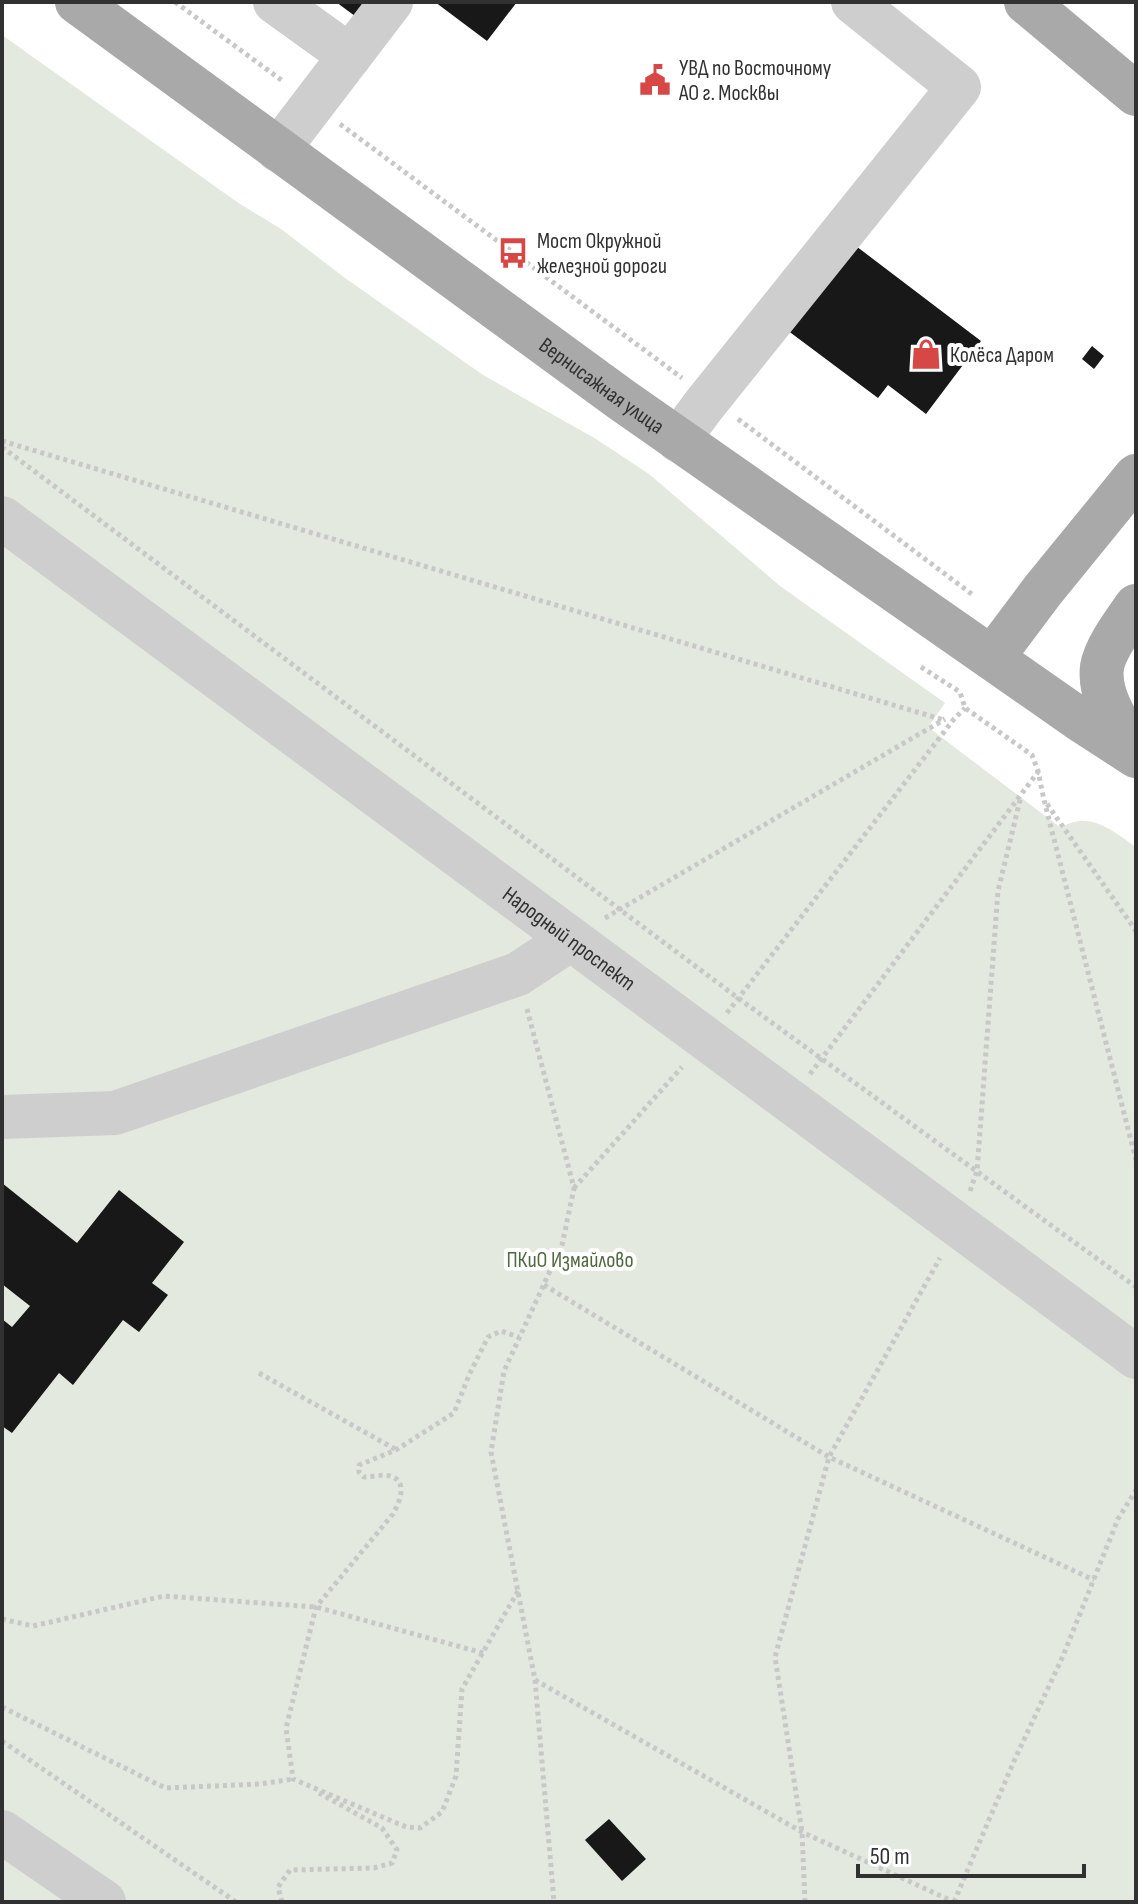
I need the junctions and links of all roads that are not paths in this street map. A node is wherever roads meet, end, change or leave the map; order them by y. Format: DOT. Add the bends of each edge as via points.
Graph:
graph roads {
  1 [pos="77,2"];
  2 [pos="275,2"];
  3 [pos="391,2"];
  4 [pos="853,2"];
  5 [pos="1026,2"];
  6 [pos="350,56"];
  7 [pos="1136,94"];
  8 [pos="278,150"];
  9 [pos="678,440"];
  10 [pos="1136,476"];
  11 [pos="2,518"];
  12 [pos="1136,606"];
  13 [pos="992,658"];
  14 [pos="1136,755"];
  15 [pos="571,939"];
  16 [pos="2,1117"];
  17 [pos="1136,1357"];
  18 [pos="2,1832"];
  19 [pos="104,1902"];
  1 -- 8 [label="main road, Вернисажная улица"];
  2 -- 6 [label="street"];
  3 -- 6 [label="street"];
  4 -- 9 [label="street" via="959,87"];
  5 -- 7 [label="main road"];
  6 -- 8 [label="street"];
  8 -- 9 [label="main road, Вернисажная улица"];
  9 -- 13 [label="main road, Вернисажная улица"];
  10 -- 13 [label="main road"];
  11 -- 15 [label="street, Народный проспект"];
  12 -- 14 [label="main road" via="1102,665 1103,687"];
  13 -- 14 [label="main road, Вернисажная улица"];
  15 -- 16 [label="street" via="518,974 115,1113"];
  15 -- 17 [label="street, Народный проспект"];
  18 -- 19 [label="street"];
}
